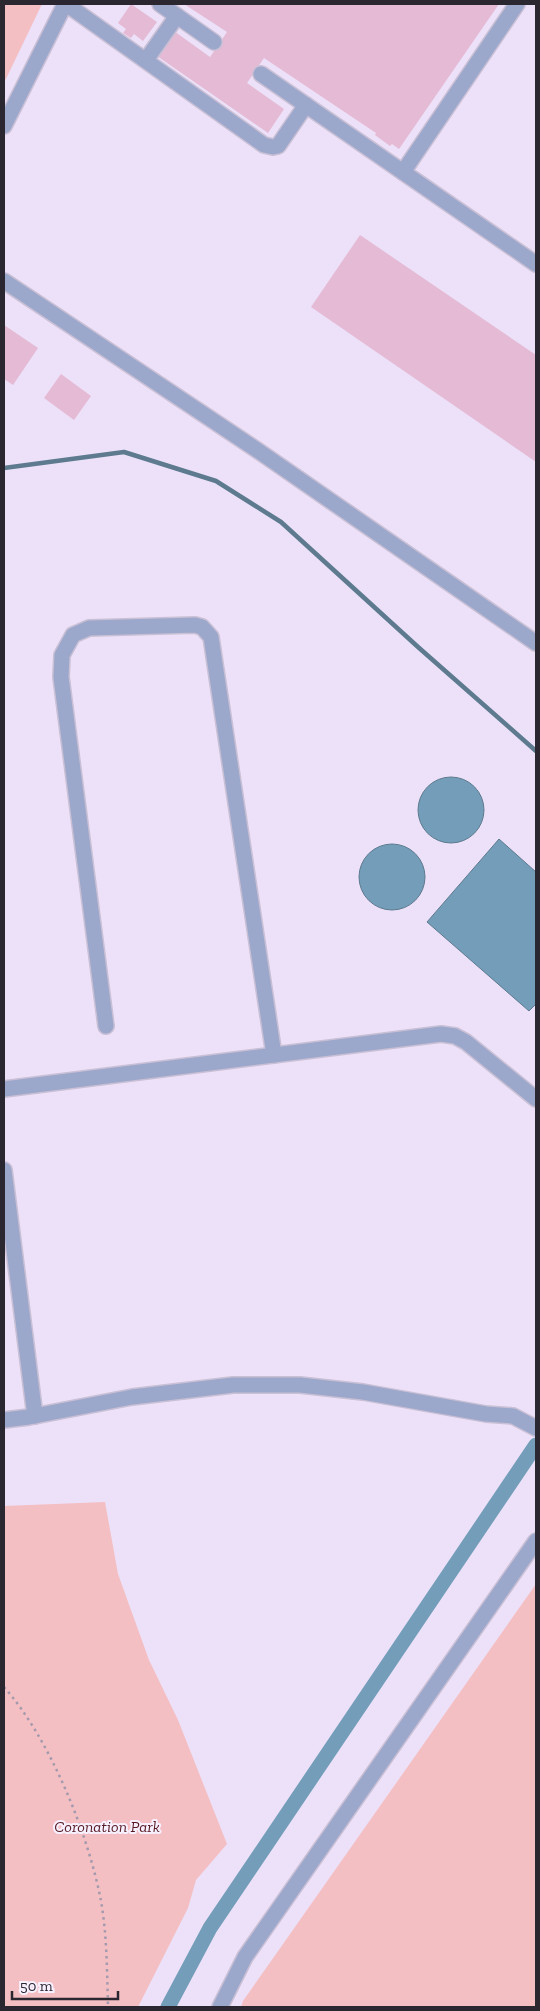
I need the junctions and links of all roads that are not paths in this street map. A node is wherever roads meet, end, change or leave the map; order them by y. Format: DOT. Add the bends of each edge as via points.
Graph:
graph roads {
  1 [pos="66,4"];
  2 [pos="160,4"];
  3 [pos="517,4"];
  4 [pos="177,16"];
  5 [pos="214,42"];
  6 [pos="146,60"];
  7 [pos="261,74"];
  8 [pos="306,105"];
  9 [pos="4,126"];
  10 [pos="403,172"];
  11 [pos="536,264"];
  12 [pos="4,281"];
  13 [pos="536,642"];
  14 [pos="106,1026"];
  15 [pos="274,1055"];
  16 [pos="4,1089"];
  17 [pos="536,1099"];
  18 [pos="4,1170"];
  19 [pos="35,1416"];
  20 [pos="4,1420"];
  21 [pos="532,1425"];
  22 [pos="536,1541"];
  23 [pos="220,2007"];
  1 -- 6 [label="street"];
  1 -- 9 [label="street"];
  2 -- 4 [label="street"];
  3 -- 10 [label="street"];
  4 -- 5 [label="street"];
  4 -- 6 [label="street"];
  6 -- 8 [label="street" via="270,147 278,146"];
  7 -- 8 [label="street"];
  8 -- 10 [label="street"];
  10 -- 11 [label="street"];
  12 -- 13 [label="street"];
  14 -- 15 [label="street" via="61,676 62,655 73,634 89,628 183,624 202,627 211,637"];
  15 -- 16 [label="street"];
  15 -- 17 [label="street" via="440,1034 455,1036"];
  18 -- 19 [label="street"];
  19 -- 20 [label="street"];
  19 -- 21 [label="street" via="233,1384 300,1385 513,1416"];
  22 -- 23 [label="street" via="245,1957"];
}
